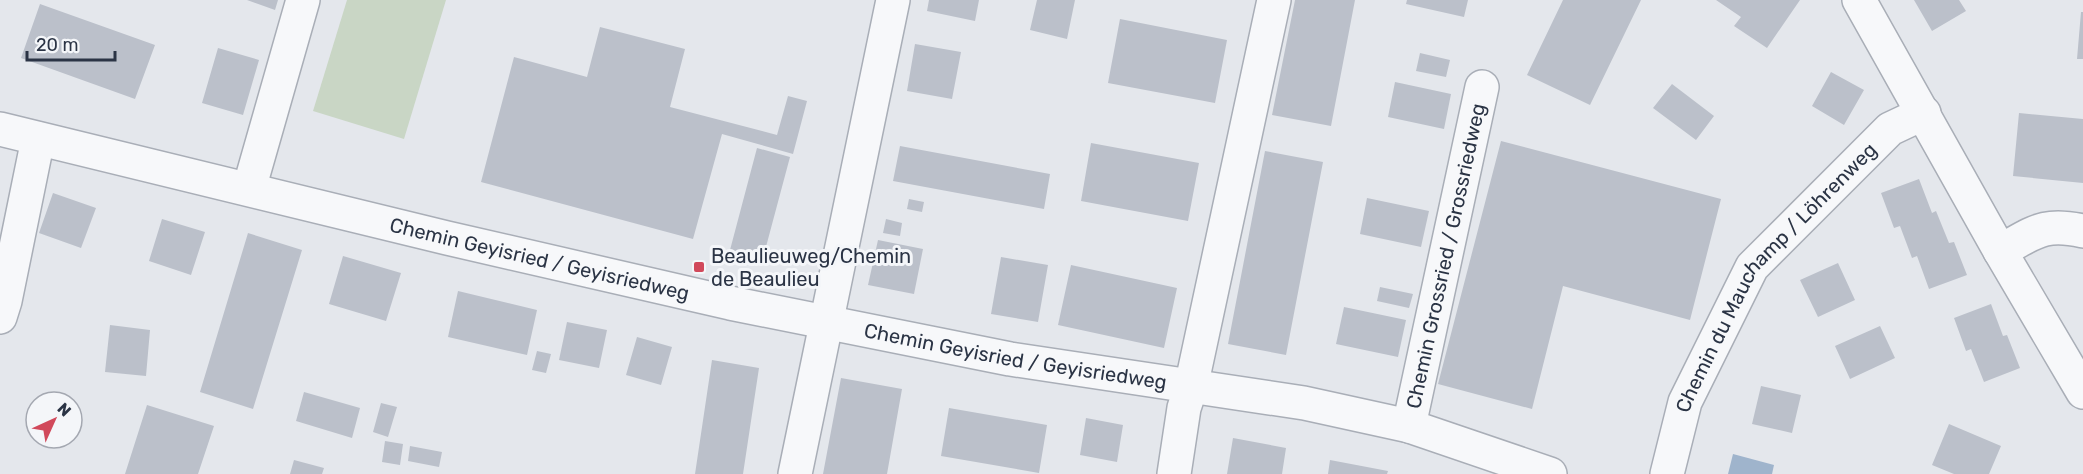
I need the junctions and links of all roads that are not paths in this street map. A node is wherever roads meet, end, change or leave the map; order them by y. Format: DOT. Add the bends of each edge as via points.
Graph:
graph roads {
  1 [pos="303,0"];
  2 [pos="893,0"];
  3 [pos="1274,0"];
  4 [pos="1859,0"];
  5 [pos="1482,87"];
  6 [pos="1924,113"];
  7 [pos="0,129"];
  8 [pos="38,139"];
  9 [pos="252,178"];
  10 [pos="2083,231"];
  11 [pos="2000,251"];
  12 [pos="0,317"];
  13 [pos="825,323"];
  14 [pos="1191,387"];
  15 [pos="2083,393"];
  16 [pos="1409,426"];
  17 [pos="795,474"];
  18 [pos="1174,474"];
  19 [pos="1550,474"];
  20 [pos="1667,474"];
  1 -- 9 [label="street"];
  2 -- 13 [label="street"];
  3 -- 14 [label="street, Chemin Geyisried / Geyisriedweg"];
  4 -- 6 [label="street"];
  5 -- 16 [label="street, Chemin Grossried / Grossriedweg"];
  6 -- 11 [label="street"];
  6 -- 20 [label="street, Chemin du Mauchamp / Löhrenweg" via="1890,129 1752,267 1685,402"];
  7 -- 8 [label="street, Chemin Geyisried / Geyisriedweg"];
  8 -- 9 [label="street, Chemin Geyisried / Geyisriedweg"];
  8 -- 12 [label="street"];
  9 -- 13 [label="street, Chemin Geyisried / Geyisriedweg" via="458,241"];
  10 -- 11 [label="street" via="2060,226 2039,230"];
  11 -- 15 [label="street"];
  13 -- 14 [label="street, Chemin Geyisried / Geyisriedweg" via="1010,359"];
  13 -- 17 [label="street"];
  14 -- 16 [label="street, Chemin Geyisried / Geyisriedweg" via="1304,403"];
  14 -- 18 [label="street"];
  16 -- 19 [label="street, Chemin Geyisried / Geyisriedweg"];
}
